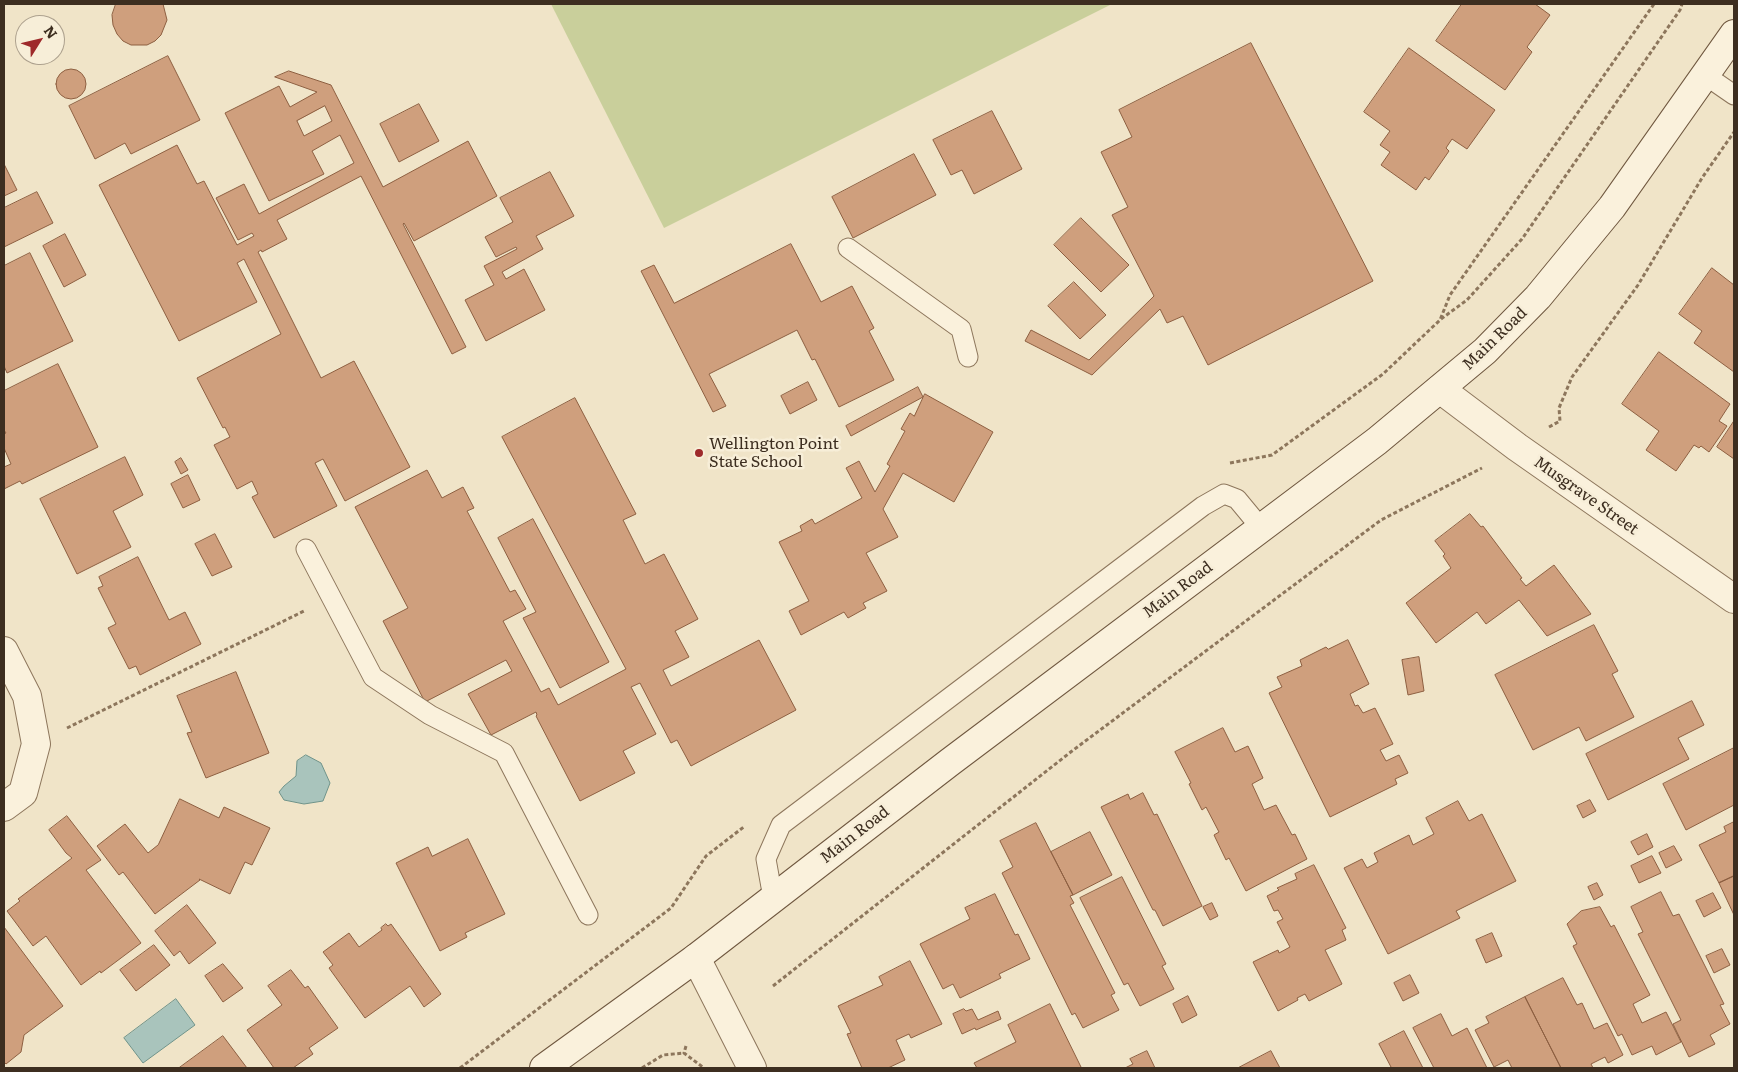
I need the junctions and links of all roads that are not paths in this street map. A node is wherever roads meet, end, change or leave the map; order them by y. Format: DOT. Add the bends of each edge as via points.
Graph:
graph roads {
  1 [pos="1734,34"];
  2 [pos="1705,75"];
  3 [pos="1734,95"];
  4 [pos="848,248"];
  5 [pos="968,357"];
  6 [pos="1440,389"];
  7 [pos="1261,528"];
  8 [pos="306,548"];
  9 [pos="1734,599"];
  10 [pos="4,651"];
  11 [pos="4,807"];
  12 [pos="773,898"];
  13 [pos="588,915"];
  14 [pos="696,958"];
  15 [pos="544,1068"];
  16 [pos="752,1068"];
  1 -- 2 [label="main road, Main Road"];
  2 -- 3 [label="lane"];
  2 -- 6 [label="main road, Main Road" via="1612,207 1538,297 1486,351"];
  4 -- 5 [label="lane" via="961,328"];
  6 -- 7 [label="main road, Main Road"];
  6 -- 9 [label="main road, Musgrave Street"];
  7 -- 12 [label="main road, Main Road"];
  7 -- 12 [label="lane" via="1237,499 1224,494 1203,506 788,819 781,825 766,859"];
  8 -- 13 [label="lane" via="373,677 430,715 504,753"];
  10 -- 11 [label="main road" via="27,696 36,744 22,793"];
  12 -- 14 [label="main road, Main Road"];
  14 -- 15 [label="main road, Main Road"];
  14 -- 16 [label="main road"];
}
